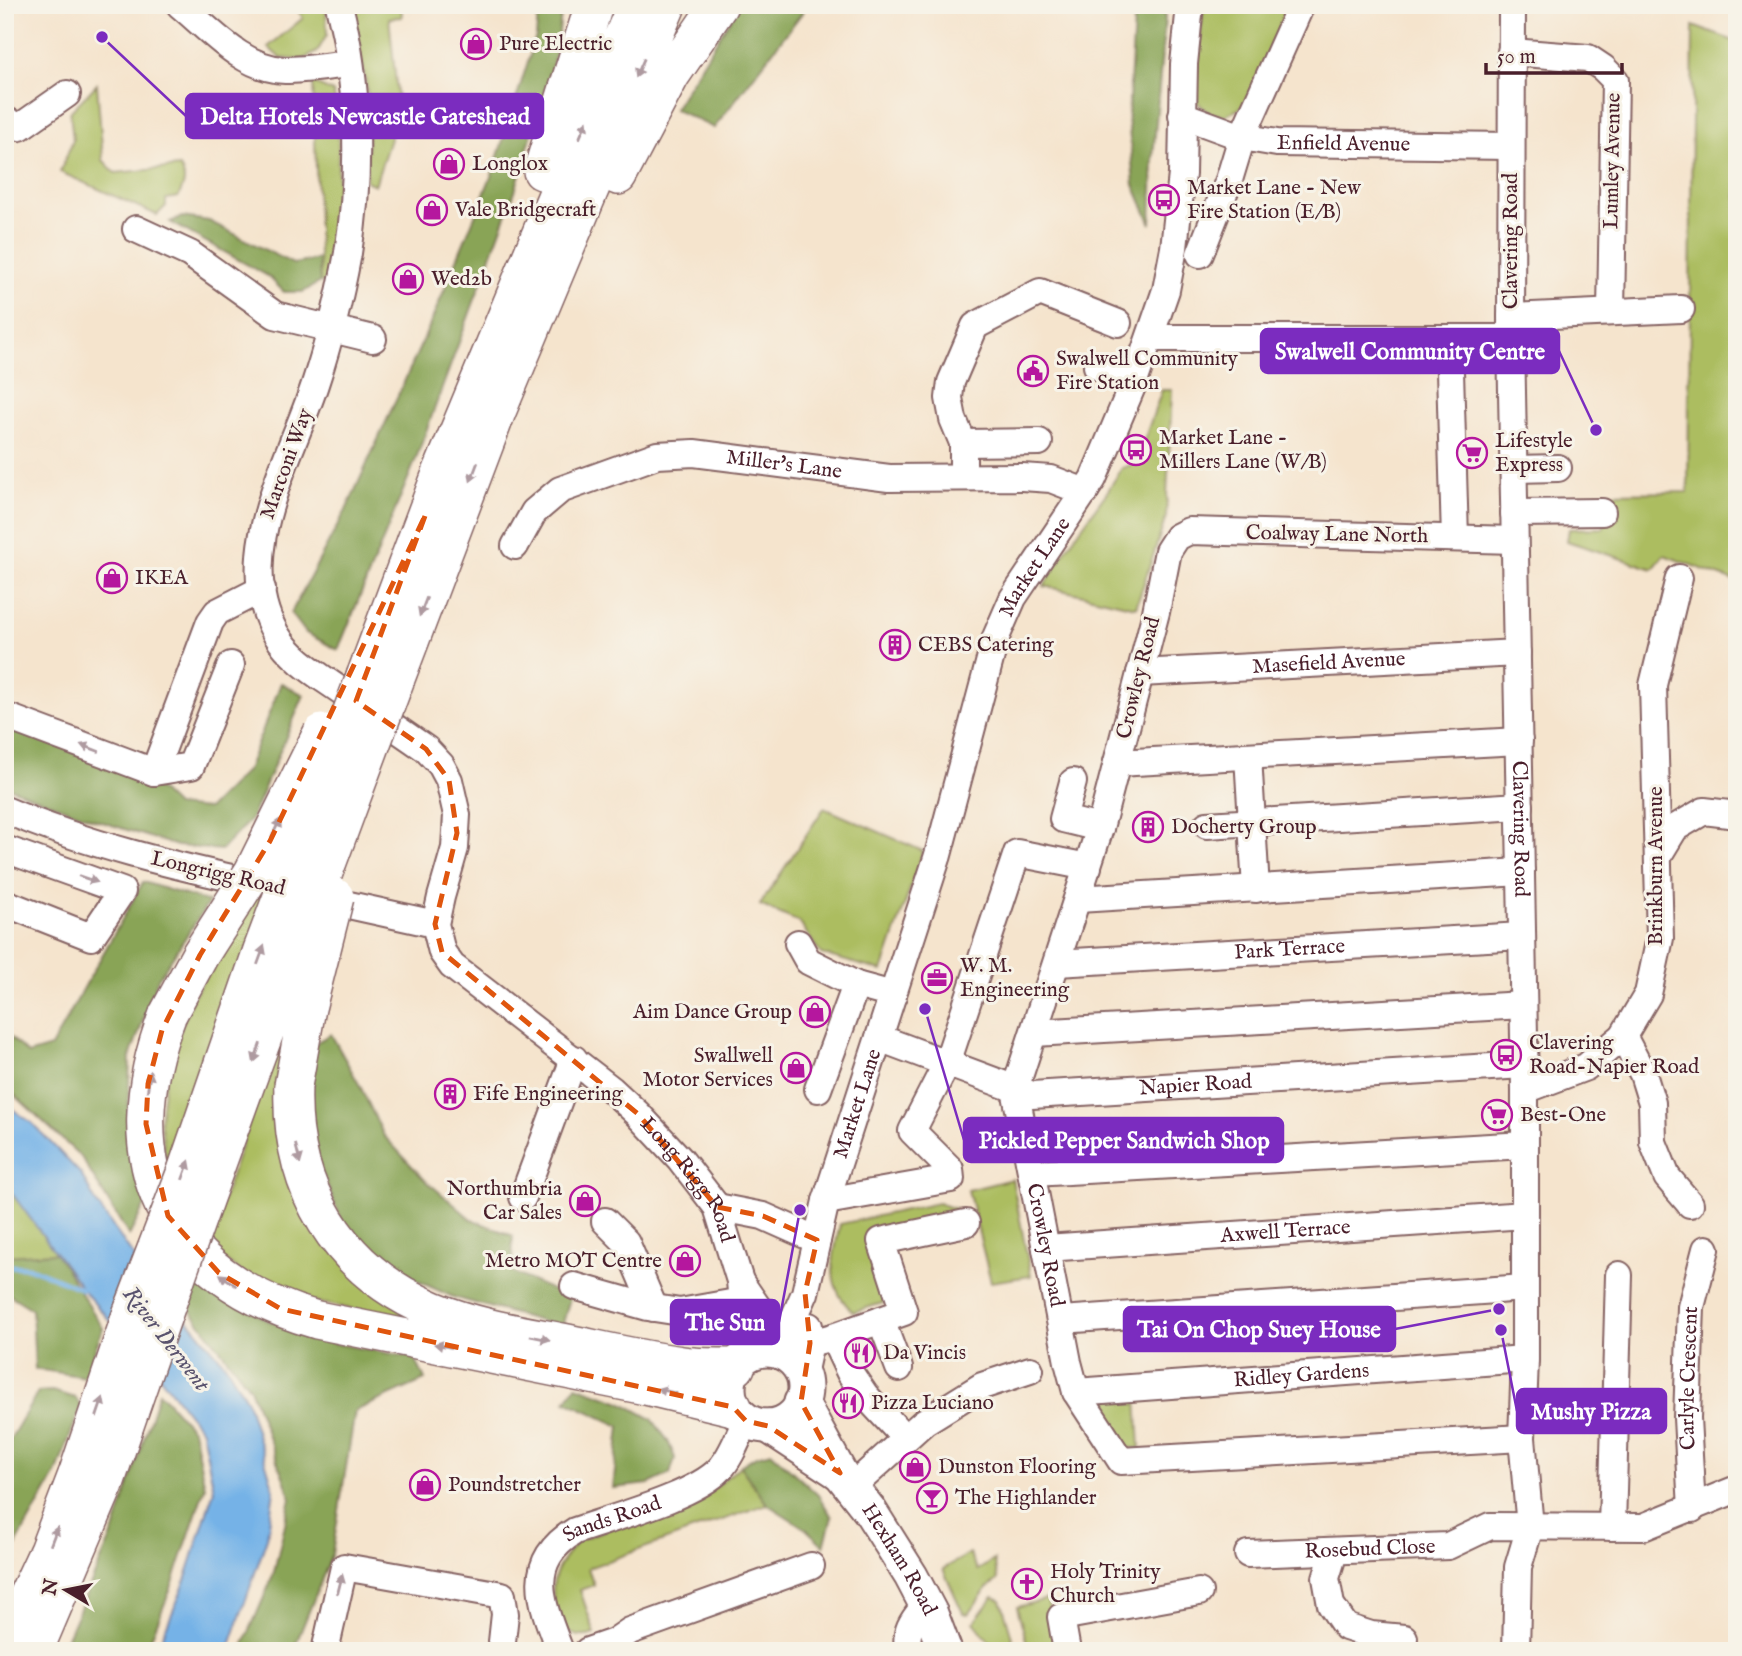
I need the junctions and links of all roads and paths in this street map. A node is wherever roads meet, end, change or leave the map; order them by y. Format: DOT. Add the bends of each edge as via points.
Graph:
graph roads {
  1 [pos="180,5"];
  2 [pos="339,5"];
  3 [pos="576,5"];
  4 [pos="594,5"];
  5 [pos="636,5"];
  6 [pos="667,5"];
  7 [pos="719,5"];
  8 [pos="1190,5"];
  9 [pos="1301,5"];
  10 [pos="1512,5"];
  11 [pos="1511,52"];
  12 [pos="350,64"];
  13 [pos="67,94"];
  14 [pos="1182,115"];
  15 [pos="5,120"];
  16 [pos="554,137"];
  17 [pos="1242,137"];
  18 [pos="1510,146"];
  19 [pos="136,229"];
  20 [pos="1200,254"];
  21 [pos="1681,309"];
  22 [pos="1611,312"];
  23 [pos="1118,323"];
  24 [pos="1511,328"];
  25 [pos="332,329"];
  26 [pos="1150,338"];
  27 [pos="1449,338"];
  28 [pos="373,339"];
  29 [pos="1097,366"];
  30 [pos="482,374"];
  31 [pos="1134,382"];
  32 [pos="498,408"];
  33 [pos="1039,442"];
  34 [pos="963,443"];
  35 [pos="1558,468"];
  36 [pos="1513,469"];
  37 [pos="963,477"];
  38 [pos="1085,492"];
  39 [pos="1602,512"];
  40 [pos="1514,513"];
  41 [pos="1455,538"];
  42 [pos="1514,540"];
  43 [pos="516,546"];
  44 [pos="1168,551"];
  45 [pos="1679,578"];
  46 [pos="262,589"];
  47 [pos="1517,653"];
  48 [pos="231,665"];
  49 [pos="1140,673"];
  50 [pos="370,676"];
  51 [pos="5,716"];
  52 [pos="375,736"];
  53 [pos="1518,741"];
  54 [pos="1248,756"];
  55 [pos="1117,763"];
  56 [pos="154,772"];
  57 [pos="1073,782"];
  58 [pos="1520,806"];
  59 [pos="5,810"];
  60 [pos="1737,816"];
  61 [pos="35,822"];
  62 [pos="1252,822"];
  63 [pos="1207,825"];
  64 [pos="1100,828"];
  65 [pos="15,853"];
  66 [pos="1658,856"];
  67 [pos="1088,867"];
  68 [pos="1521,872"];
  69 [pos="1256,889"];
  70 [pos="1078,899"];
  71 [pos="5,903"];
  72 [pos="435,924"];
  73 [pos="1522,936"];
  74 [pos="798,943"];
  75 [pos="1057,963"];
  76 [pos="856,985"];
  77 [pos="893,995"];
  78 [pos="1523,1004"];
  79 [pos="1034,1033"];
  80 [pos="1623,1036"];
  81 [pos="878,1038"];
  82 [pos="574,1059"];
  83 [pos="947,1063"];
  84 [pos="1525,1077"];
  85 [pos="818,1089"];
  86 [pos="1016,1089"];
  87 [pos="1525,1145"];
  88 [pos="1033,1173"];
  89 [pos="523,1197"];
  90 [pos="825,1200"];
  91 [pos="1690,1204"];
  92 [pos="716,1207"];
  93 [pos="1525,1214"];
  94 [pos="605,1221"];
  95 [pos="966,1223"];
  96 [pos="817,1240"];
  97 [pos="1046,1248"];
  98 [pos="1706,1250"];
  99 [pos="1619,1275"];
  100 [pos="574,1286"];
  101 [pos="1525,1288"];
  102 [pos="741,1291"];
  103 [pos="654,1308"];
  104 [pos="881,1320"];
  105 [pos="1061,1320"];
  106 [pos="780,1351"];
  107 [pos="1525,1359"];
  108 [pos="899,1368"];
  109 [pos="1030,1370"];
  110 [pos="802,1389"];
  111 [pos="1076,1392"];
  112 [pos="749,1418"];
  113 [pos="905,1438"];
  114 [pos="1522,1438"];
  115 [pos="92,1478"];
  116 [pos="846,1480"];
  117 [pos="1737,1489"];
  118 [pos="1692,1509"];
  119 [pos="1530,1527"];
  120 [pos="1612,1527"];
  121 [pos="1334,1552"];
  122 [pos="1248,1554"];
  123 [pos="811,1566"];
  124 [pos="1199,1592"];
  125 [pos="926,1604"];
  126 [pos="1404,1638"];
  127 [pos="5,1643"];
  128 [pos="34,1651"];
  129 [pos="324,1651"];
  130 [pos="501,1651"];
  131 [pos="560,1651"];
  132 [pos="588,1651"];
  133 [pos="909,1651"];
  134 [pos="945,1651"];
  135 [pos="1067,1651"];
  136 [pos="1516,1651"];
  1 -- 12 [label="street" via="243,57 270,68"];
  2 -- 12 [label="street, Marconi Way"];
  3 -- 16 [label="highway"];
  4 -- 16 [label="highway"];
  30 -- 5 [label="highway, one-way"];
  6 -- 32 [label="highway, one-way"];
  7 -- 32 [label="highway" via="657,100 556,312"];
  8 -- 14 [label="street, Market Lane"];
  9 -- 17 [label="street"];
  10 -- 11 [label="street, Clavering Road"];
  11 -- 18 [label="street, Clavering Road"];
  11 -- 22 [label="street, Lumley Avenue" via="1588,58 1615,80"];
  12 -- 25 [label="street, Marconi Way" via="355,112 354,194"];
  13 -- 15 [label="street" via="20,127"];
  14 -- 17 [label="street, Enfield Avenue"];
  14 -- 26 [label="street, Market Lane" via="1182,174 1174,248"];
  16 -- 30 [label="highway" via="497,304"];
  17 -- 18 [label="street, Enfield Avenue" via="1277,144"];
  17 -- 20 [label="street"];
  18 -- 24 [label="street, Clavering Road"];
  19 -- 25 [label="street" via="190,254 275,315"];
  21 -- 22 [label="street"];
  22 -- 24 [label="street"];
  23 -- 34 [label="street" via="1040,292 975,326 951,382 949,398"];
  24 -- 27 [label="street"];
  24 -- 36 [label="street, Clavering Road"];
  25 -- 28 [label="street"];
  25 -- 46 [label="street, Marconi Way" via="301,428 268,511 261,545"];
  26 -- 27 [label="street"];
  26 -- 31 [label="street, Market Lane"];
  27 -- 41 [label="street"];
  29 -- 31 [label="street"];
  30 -- 50 [label="highway" via="425,516"];
  31 -- 38 [label="street, Market Lane"];
  32 -- 50 [label="highway, one-way"];
  33 -- 34 [label="street"];
  34 -- 37 [label="street"];
  35 -- 36 [label="street"];
  36 -- 40 [label="street, Clavering Road"];
  37 -- 38 [label="street, Miller's Lane" via="1051,479"];
  37 -- 43 [label="street, Miller's Lane" via="889,478 694,453 657,455 560,490 534,512"];
  38 -- 77 [label="street, Market Lane" via="1013,597 996,637 938,855"];
  39 -- 40 [label="street"];
  40 -- 42 [label="street, Clavering Road"];
  41 -- 42 [label="street, Coalway Lane North"];
  41 -- 44 [label="street, Coalway Lane North" via="1189,531 1177,537"];
  42 -- 47 [label="street, Clavering Road"];
  44 -- 49 [label="street, Crowley Road"];
  45 -- 66 [label="street, Brinkburn Avenue" via="1653,685"];
  46 -- 56 [label="street" via="218,612 210,622"];
  46 -- 72 [label="street, Marconi Way" via="266,612 284,647 426,749 441,765 453,793 457,833"];
  47 -- 49 [label="street, Masefield Avenue"];
  47 -- 53 [label="street, Clavering Road"];
  48 -- 56 [label="street" via="191,766"];
  49 -- 55 [label="street, Crowley Road"];
  50 -- 52 [label="highway, bridge"];
  112 -- 50 [label="highway, one-way, bridge" via="646,1386 281,1309 235,1285 209,1265 167,1216 152,1170 146,1104 168,1014"];
  115 -- 50 [label="highway, one-way, bridge" via="132,1312 262,950"];
  56 -- 51 [label="street, one-way"];
  52 -- 106 [label="highway, one-way, bridge" via="307,1008 293,1086 296,1147 316,1203 345,1250 389,1286 435,1310 486,1327 679,1365"];
  52 -- 115 [label="highway, one-way, bridge" via="148,1354"];
  53 -- 54 [label="street"];
  53 -- 58 [label="street, Clavering Road"];
  54 -- 55 [label="street"];
  54 -- 62 [label="street"];
  55 -- 64 [label="street, Crowley Road"];
  57 -- 64 [label="street" via="1063,819"];
  58 -- 62 [label="street"];
  58 -- 68 [label="street, Clavering Road"];
  59 -- 61 [label="street, Longrigg Road"];
  60 -- 66 [label="street" via="1704,811 1675,828"];
  61 -- 65 [label="street"];
  61 -- 72 [label="street, Longrigg Road" via="182,867"];
  62 -- 63 [label="street"];
  62 -- 69 [label="street"];
  64 -- 67 [label="street, Crowley Road"];
  65 -- 71 [label="street, one-way" via="122,891 91,937"];
  66 -- 80 [label="street, Brinkburn Avenue" via="1660,938 1648,994"];
  67 -- 70 [label="street, Crowley Road"];
  67 -- 83 [label="street" via="1017,853"];
  68 -- 69 [label="street"];
  68 -- 73 [label="street, Clavering Road"];
  69 -- 70 [label="street"];
  70 -- 75 [label="street, Crowley Road"];
  72 -- 82 [label="street, Long Rigg Road" via="442,952 452,966"];
  73 -- 75 [label="street, Park Terrace"];
  73 -- 78 [label="street, Clavering Road"];
  74 -- 76 [label="street" via="808,961"];
  75 -- 79 [label="street, Crowley Road"];
  76 -- 77 [label="street"];
  76 -- 85 [label="street"];
  77 -- 81 [label="street, Market Lane"];
  78 -- 79 [label="street"];
  78 -- 84 [label="street, Clavering Road"];
  79 -- 86 [label="street, Crowley Road"];
  80 -- 84 [label="street, Brinkburn Avenue" via="1586,1067"];
  80 -- 91 [label="street" via="1652,1103 1653,1142 1667,1177"];
  81 -- 83 [label="street, Napier Road"];
  81 -- 90 [label="street, Market Lane"];
  82 -- 89 [label="street"];
  82 -- 92 [label="street, Long Rigg Road" via="638,1114"];
  83 -- 86 [label="street, Napier Road"];
  83 -- 90 [label="street" via="912,1131 950,1168 951,1179"];
  84 -- 86 [label="street, Napier Road" via="1032,1095"];
  84 -- 87 [label="street, Clavering Road"];
  86 -- 88 [label="street, Crowley Road"];
  87 -- 88 [label="street"];
  87 -- 93 [label="street, Clavering Road"];
  88 -- 97 [label="street, Crowley Road"];
  90 -- 96 [label="street, Market Lane"];
  92 -- 96 [label="street" via="762,1216"];
  92 -- 102 [label="street, Long Rigg Road"];
  93 -- 97 [label="street, Axwell Terrace"];
  93 -- 101 [label="street, Clavering Road"];
  94 -- 103 [label="street" via="626,1242"];
  95 -- 104 [label="street" via="881,1241 904,1312"];
  96 -- 106 [label="street, Market Lane" via="805,1293"];
  97 -- 105 [label="street, Crowley Road"];
  98 -- 118 [label="street, Carlyle Crescent" via="1691,1307 1687,1418"];
  99 -- 120 [label="street"];
  100 -- 103 [label="street"];
  101 -- 105 [label="street"];
  101 -- 107 [label="street, Clavering Road"];
  102 -- 103 [label="street" via="680,1312"];
  102 -- 106 [label="street, Long Rigg Road"];
  104 -- 106 [label="street"];
  104 -- 108 [label="street"];
  105 -- 111 [label="street, Crowley Road"];
  106 -- 110 [label="main road" via="791,1358"];
  106 -- 112 [label="main road" via="729,1387"];
  106 -- 113 [label="street, Long Rigg Road" via="849,1373"];
  107 -- 111 [label="street, Ridley Gardens"];
  107 -- 114 [label="street, Clavering Road"];
  109 -- 113 [label="street" via="982,1386"];
  110 -- 112 [label="main road" via="787,1420"];
  110 -- 116 [label="main road, Hexham Road"];
  111 -- 114 [label="street, Crowley Road" via="1121,1461"];
  112 -- 116 [label="main road, Hexham Road"];
  112 -- 131 [label="street, Sands Road" via="729,1458 710,1479 575,1531 556,1544 541,1575 541,1588"];
  113 -- 116 [label="street"];
  114 -- 119 [label="street, Clavering Road"];
  127 -- 115 [label="highway, one-way" via="48,1552"];
  115 -- 128 [label="highway"];
  116 -- 125 [label="main road, Hexham Road" via="889,1539"];
  117 -- 118 [label="street, Rosebud Close"];
  118 -- 120 [label="street, Rosebud Close" via="1643,1527"];
  119 -- 120 [label="street, Rosebud Close"];
  119 -- 121 [label="street, Rosebud Close" via="1490,1525 1448,1546"];
  119 -- 136 [label="street, Clavering Road" via="1518,1567"];
  121 -- 122 [label="street, Rosebud Close"];
  121 -- 126 [label="street" via="1326,1578 1331,1605 1346,1627"];
  123 -- 132 [label="street" via="630,1631"];
  124 -- 135 [label="street" via="1061,1617"];
  125 -- 133 [label="street" via="907,1630"];
  125 -- 134 [label="main road, Hexham Road"];
  129 -- 130 [label="street, one-way" via="344,1567 502,1595"];
}
